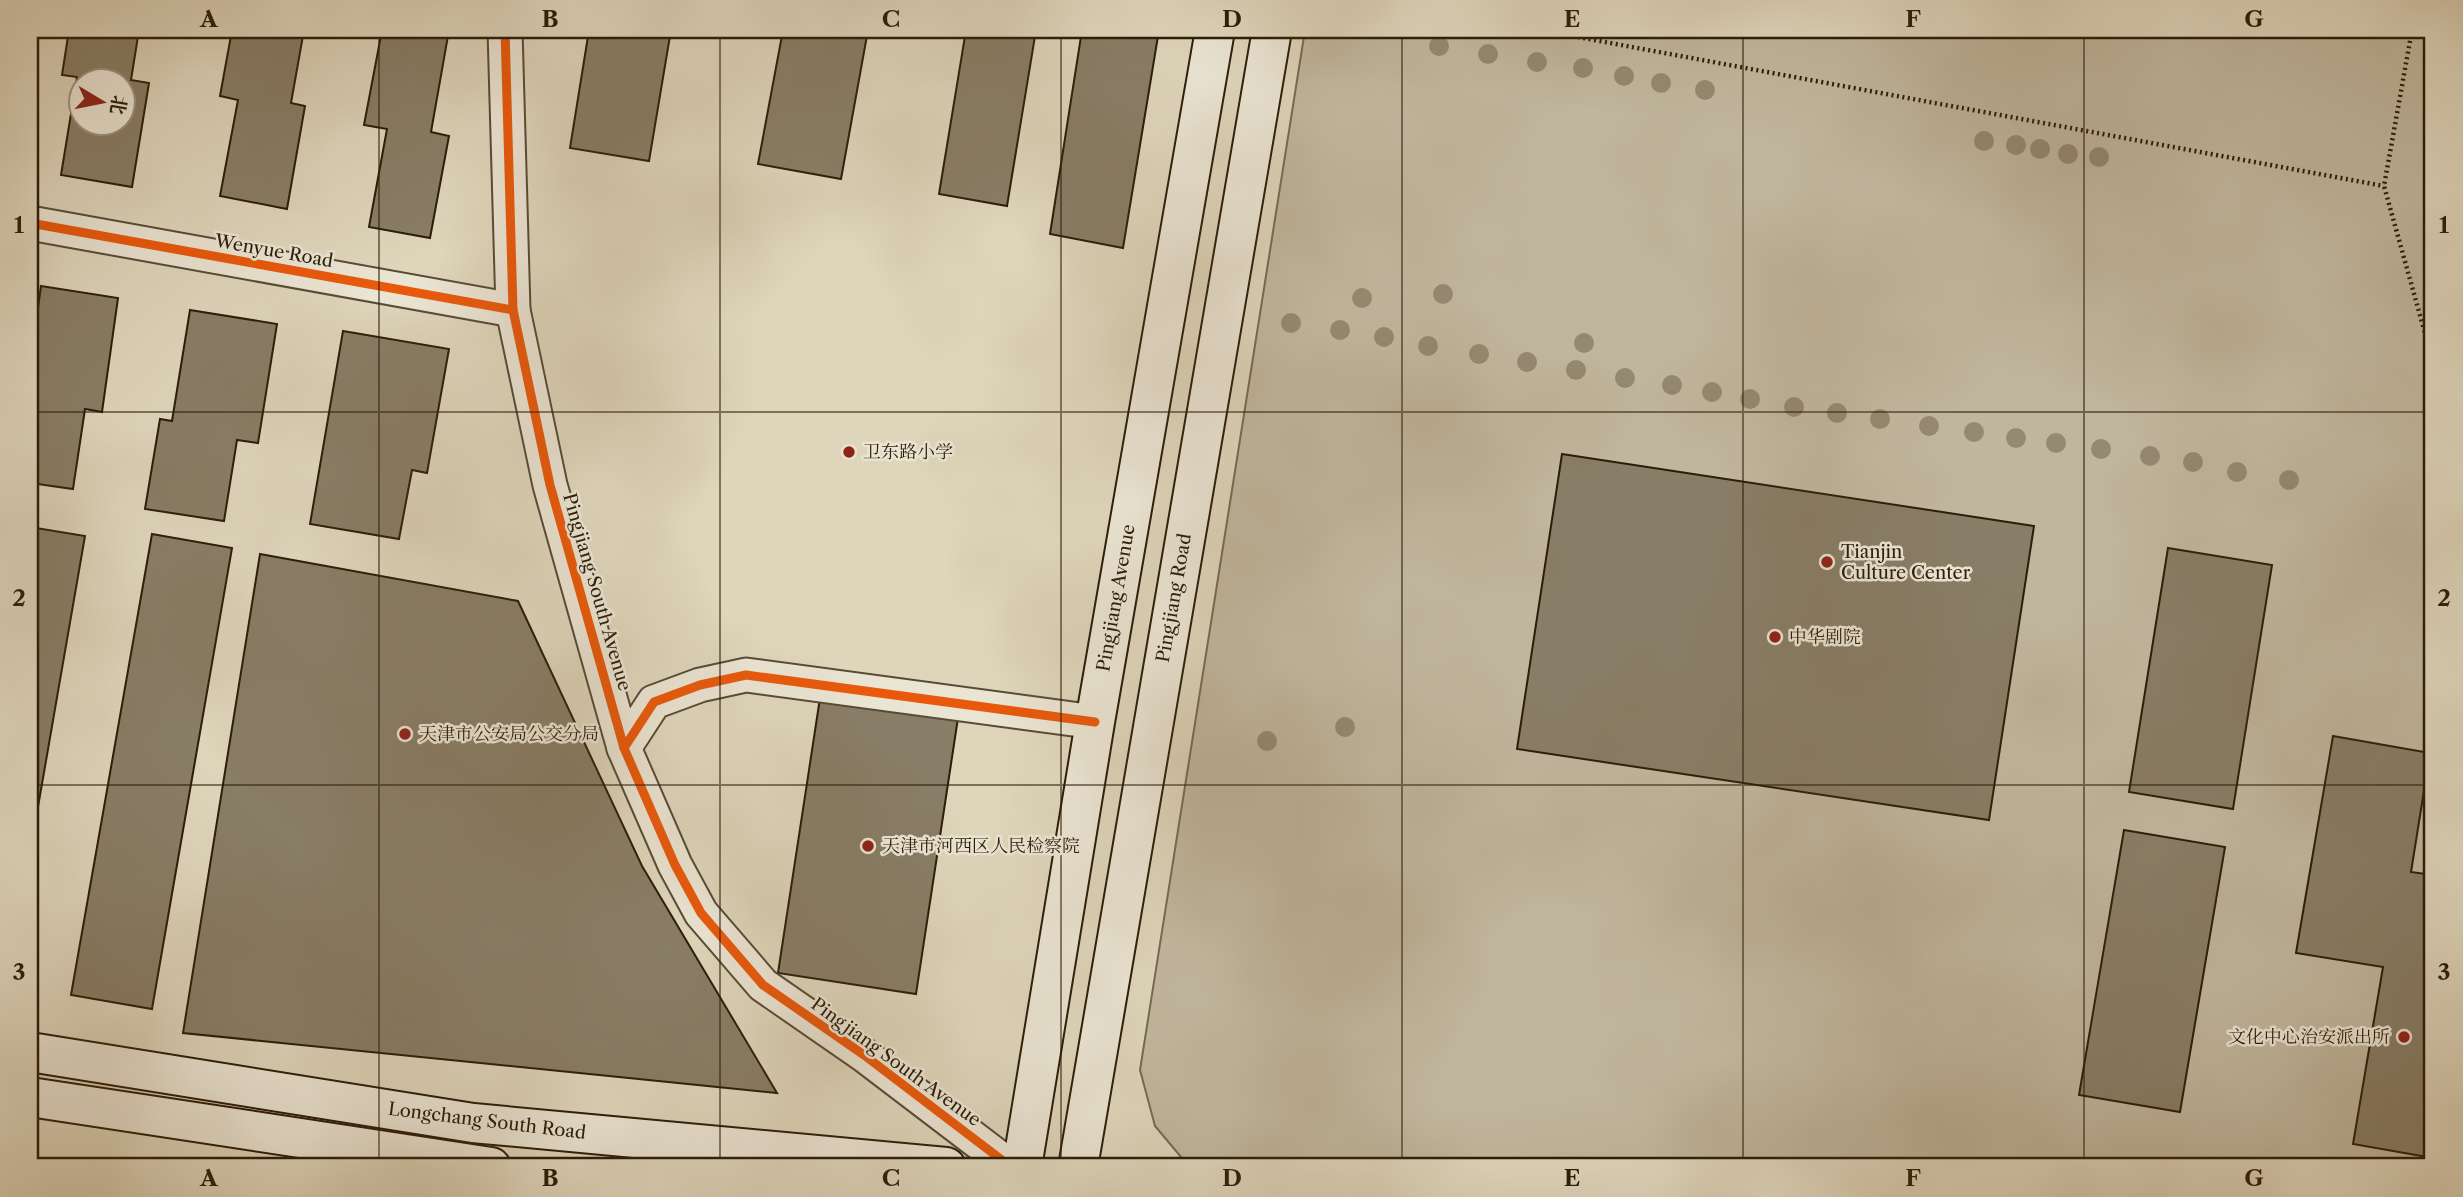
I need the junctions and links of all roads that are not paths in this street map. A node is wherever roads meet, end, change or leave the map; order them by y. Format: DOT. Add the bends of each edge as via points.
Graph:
graph roads {
  1 [pos="505,30"];
  2 [pos="1215,30"];
  3 [pos="1272,30"];
  4 [pos="30,223"];
  5 [pos="513,310"];
  6 [pos="1095,722"];
  7 [pos="624,748"];
  8 [pos="30,1052"];
  9 [pos="30,1097"];
  10 [pos="491,1167"];
  11 [pos="946,1167"];
  12 [pos="1011,1167"];
  13 [pos="1022,1167"];
  14 [pos="1078,1167"];
  1 -- 5 [label="street, Pingjiang South Avenue"];
  2 -- 6 [label="main road, Pingjiang Avenue"];
  3 -- 14 [label="main road, Pingjiang Road"];
  4 -- 5 [label="street, Wenyue Road"];
  5 -- 7 [label="street, Pingjiang South Avenue" via="550,485"];
  6 -- 7 [label="street" via="746,675 654,702"];
  6 -- 13 [label="main road, Pingjiang Avenue"];
  7 -- 12 [label="street, Pingjiang South Avenue" via="701,913 763,985"];
  8 -- 11 [label="main road, Longchang South Road" via="473,1122"];
  9 -- 10 [label="main road"];
}
